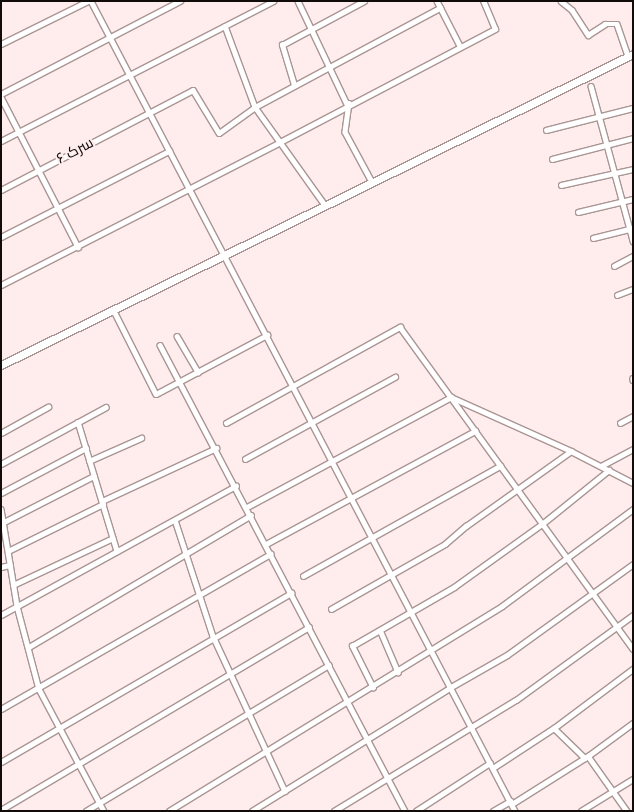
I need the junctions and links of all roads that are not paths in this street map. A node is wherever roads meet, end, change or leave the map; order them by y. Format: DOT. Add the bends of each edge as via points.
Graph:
graph roads {
  1 [pos="89,1"];
  2 [pos="180,1"];
  3 [pos="273,1"];
  4 [pos="298,1"];
  5 [pos="364,1"];
  6 [pos="437,1"];
  7 [pos="483,1"];
  8 [pos="561,1"];
  9 [pos="440,8"];
  10 [pos="225,26"];
  11 [pos="312,29"];
  12 [pos="109,38"];
  13 [pos="1,44"];
  14 [pos="460,46"];
  15 [pos="630,55"];
  16 [pos="329,67"];
  17 [pos="128,76"];
  18 [pos="294,85"];
  19 [pos="591,86"];
  20 [pos="1,95"];
  21 [pos="348,104"];
  22 [pos="255,107"];
  23 [pos="633,108"];
  24 [pos="148,112"];
  25 [pos="598,115"];
  26 [pos="546,130"];
  27 [pos="20,132"];
  28 [pos="633,138"];
  29 [pos="1,141"];
  30 [pos="280,142"];
  31 [pos="606,145"];
  32 [pos="169,151"];
  33 [pos="552,159"];
  34 [pos="633,169"];
  35 [pos="40,170"];
  36 [pos="614,173"];
  37 [pos="372,182"];
  38 [pos="561,185"];
  39 [pos="189,188"];
  40 [pos="1,190"];
  41 [pos="633,198"];
  42 [pos="621,201"];
  43 [pos="325,205"];
  44 [pos="58,208"];
  45 [pos="578,212"];
  46 [pos="631,229"];
  47 [pos="1,237"];
  48 [pos="593,238"];
  49 [pos="633,241"];
  50 [pos="78,247"];
  51 [pos="225,254"];
  52 [pos="633,256"];
  53 [pos="614,266"];
  54 [pos="1,285"];
  55 [pos="633,289"];
  56 [pos="617,295"];
  57 [pos="113,309"];
  58 [pos="267,335"];
  59 [pos="177,336"];
  60 [pos="160,345"];
  61 [pos="1,365"];
  62 [pos="198,372"];
  63 [pos="395,377"];
  64 [pos="181,381"];
  65 [pos="294,386"];
  66 [pos="451,397"];
  67 [pos="48,407"];
  68 [pos="106,407"];
  69 [pos="633,416"];
  70 [pos="78,422"];
  71 [pos="313,422"];
  72 [pos="226,423"];
  73 [pos="620,423"];
  74 [pos="475,431"];
  75 [pos="1,433"];
  76 [pos="142,438"];
  77 [pos="86,448"];
  78 [pos="216,448"];
  79 [pos="571,450"];
  80 [pos="632,450"];
  81 [pos="245,459"];
  82 [pos="90,461"];
  83 [pos="334,462"];
  84 [pos="1,464"];
  85 [pos="500,466"];
  86 [pos="601,466"];
  87 [pos="609,470"];
  88 [pos="94,476"];
  89 [pos="633,483"];
  90 [pos="236,486"];
  91 [pos="516,488"];
  92 [pos="1,493"];
  93 [pos="353,499"];
  94 [pos="102,503"];
  95 [pos="247,507"];
  96 [pos="1,509"];
  97 [pos="633,509"];
  98 [pos="251,515"];
  99 [pos="175,520"];
  100 [pos="2,523"];
  101 [pos="542,524"];
  102 [pos="113,538"];
  103 [pos="373,538"];
  104 [pos="266,544"];
  105 [pos="8,551"];
  106 [pos="117,551"];
  107 [pos="186,554"];
  108 [pos="271,554"];
  109 [pos="567,558"];
  110 [pos="633,564"];
  111 [pos="10,565"];
  112 [pos="1,567"];
  113 [pos="393,575"];
  114 [pos="303,576"];
  115 [pos="13,585"];
  116 [pos="291,593"];
  117 [pos="593,594"];
  118 [pos="198,596"];
  119 [pos="17,606"];
  120 [pos="331,609"];
  121 [pos="412,612"];
  122 [pos="1,615"];
  123 [pos="633,615"];
  124 [pos="309,627"];
  125 [pos="616,627"];
  126 [pos="380,630"];
  127 [pos="213,636"];
  128 [pos="28,647"];
  129 [pos="633,649"];
  130 [pos="432,651"];
  131 [pos="329,665"];
  132 [pos="633,669"];
  133 [pos="398,672"];
  134 [pos="231,674"];
  135 [pos="451,686"];
  136 [pos="373,688"];
  137 [pos="39,689"];
  138 [pos="349,703"];
  139 [pos="1,709"];
  140 [pos="249,713"];
  141 [pos="633,723"];
  142 [pos="58,727"];
  143 [pos="472,727"];
  144 [pos="554,728"];
  145 [pos="366,739"];
  146 [pos="267,752"];
  147 [pos="587,757"];
  148 [pos="1,762"];
  149 [pos="492,765"];
  150 [pos="78,766"];
  151 [pos="388,778"];
  152 [pos="633,779"];
  153 [pos="285,791"];
  154 [pos="613,791"];
  155 [pos="511,802"];
  156 [pos="99,803"];
  157 [pos="1,810"];
  158 [pos="86,811"];
  159 [pos="104,811"];
  160 [pos="169,811"];
  161 [pos="252,811"];
  162 [pos="334,811"];
  163 [pos="405,811"];
  164 [pos="416,811"];
  165 [pos="494,811"];
  166 [pos="515,811"];
  167 [pos="581,811"];
  168 [pos="627,811"];
  1 -- 12 [label="street"];
  1 -- 13 [label="street"];
  2 -- 12 [label="street"];
  3 -- 10 [label="street"];
  4 -- 11 [label="street"];
  5 -- 11 [label="street"];
  6 -- 9 [label="street"];
  7 -- 14 [label="street" via="495,30"];
  8 -- 15 [label="street" via="572,10 588,35 605,24 617,24"];
  9 -- 14 [label="street"];
  9 -- 16 [label="street"];
  10 -- 17 [label="street"];
  10 -- 22 [label="street"];
  11 -- 16 [label="street"];
  11 -- 18 [label="street" via="282,46"];
  12 -- 17 [label="street"];
  12 -- 20 [label="street"];
  14 -- 21 [label="street"];
  15 -- 37 [label="main road"];
  16 -- 18 [label="street"];
  16 -- 21 [label="street"];
  17 -- 24 [label="street"];
  17 -- 27 [label="street"];
  18 -- 22 [label="street"];
  19 -- 25 [label="street"];
  20 -- 27 [label="street"];
  21 -- 30 [label="street"];
  21 -- 37 [label="street" via="345,132"];
  22 -- 24 [label="street, سرک ۶" via="218,133 193,90"];
  22 -- 30 [label="street"];
  23 -- 25 [label="street"];
  24 -- 32 [label="street"];
  24 -- 35 [label="street, سرک ۶"];
  25 -- 26 [label="street"];
  25 -- 31 [label="street"];
  27 -- 29 [label="street"];
  27 -- 35 [label="street"];
  28 -- 31 [label="street"];
  30 -- 39 [label="street"];
  30 -- 43 [label="street"];
  31 -- 33 [label="street"];
  31 -- 36 [label="street"];
  32 -- 39 [label="street"];
  32 -- 44 [label="street"];
  34 -- 36 [label="street"];
  35 -- 40 [label="street, سرک ۶"];
  35 -- 44 [label="street"];
  36 -- 38 [label="street"];
  36 -- 42 [label="street"];
  37 -- 43 [label="main road"];
  39 -- 50 [label="street"];
  39 -- 51 [label="street"];
  41 -- 42 [label="street"];
  42 -- 45 [label="street"];
  42 -- 46 [label="street"];
  43 -- 51 [label="main road"];
  44 -- 47 [label="street"];
  44 -- 50 [label="street"];
  46 -- 48 [label="street"];
  46 -- 49 [label="street"];
  50 -- 54 [label="street"];
  51 -- 57 [label="main road"];
  51 -- 58 [label="street"];
  52 -- 53 [label="street"];
  55 -- 56 [label="street"];
  57 -- 61 [label="main road"];
  57 -- 64 [label="street" via="156,394"];
  58 -- 62 [label="street"];
  58 -- 65 [label="street"];
  59 -- 62 [label="street"];
  60 -- 64 [label="street"];
  62 -- 64 [label="street"];
  63 -- 71 [label="street"];
  64 -- 78 [label="street"];
  65 -- 66 [label="street" via="400,327"];
  65 -- 71 [label="street"];
  65 -- 72 [label="street"];
  66 -- 74 [label="street"];
  66 -- 79 [label="street"];
  66 -- 83 [label="street"];
  67 -- 75 [label="street"];
  68 -- 70 [label="street"];
  69 -- 73 [label="street"];
  70 -- 77 [label="street"];
  70 -- 84 [label="street"];
  71 -- 81 [label="street"];
  71 -- 83 [label="street"];
  74 -- 85 [label="street"];
  74 -- 93 [label="street"];
  76 -- 82 [label="street"];
  77 -- 82 [label="street"];
  77 -- 92 [label="street"];
  78 -- 90 [label="street"];
  78 -- 94 [label="street"];
  79 -- 86 [label="street"];
  79 -- 91 [label="street"];
  80 -- 86 [label="street"];
  82 -- 88 [label="street"];
  83 -- 93 [label="street"];
  83 -- 95 [label="street"];
  85 -- 91 [label="street"];
  85 -- 103 [label="street"];
  86 -- 87 [label="street"];
  87 -- 89 [label="street"];
  87 -- 101 [label="street"];
  88 -- 94 [label="street"];
  88 -- 100 [label="street"];
  90 -- 95 [label="street"];
  90 -- 99 [label="street"];
  91 -- 101 [label="street"];
  91 -- 113 [label="street" via="445,544"];
  93 -- 103 [label="street"];
  93 -- 104 [label="street"];
  94 -- 102 [label="street"];
  94 -- 105 [label="street"];
  95 -- 98 [label="street"];
  96 -- 100 [label="street"];
  97 -- 109 [label="street"];
  98 -- 104 [label="street"];
  98 -- 107 [label="street"];
  99 -- 106 [label="street"];
  99 -- 107 [label="street"];
  100 -- 105 [label="street"];
  101 -- 109 [label="street"];
  101 -- 121 [label="street" via="454,587"];
  102 -- 106 [label="street"];
  102 -- 115 [label="street"];
  103 -- 113 [label="street"];
  103 -- 114 [label="street"];
  104 -- 108 [label="street"];
  105 -- 111 [label="street"];
  106 -- 119 [label="street"];
  107 -- 118 [label="street"];
  107 -- 128 [label="street"];
  108 -- 116 [label="street"];
  108 -- 118 [label="street"];
  109 -- 117 [label="street"];
  109 -- 130 [label="street" via="502,606"];
  110 -- 117 [label="street"];
  111 -- 112 [label="street"];
  111 -- 115 [label="street"];
  113 -- 120 [label="street"];
  113 -- 121 [label="street"];
  115 -- 119 [label="street"];
  116 -- 124 [label="street"];
  116 -- 127 [label="street"];
  117 -- 125 [label="street"];
  117 -- 135 [label="street" via="507,655"];
  118 -- 127 [label="street"];
  118 -- 137 [label="street"];
  119 -- 122 [label="street"];
  119 -- 128 [label="street"];
  121 -- 126 [label="street"];
  121 -- 130 [label="street"];
  123 -- 125 [label="street"];
  124 -- 131 [label="street"];
  124 -- 134 [label="street"];
  125 -- 129 [label="street"];
  125 -- 143 [label="street" via="516,700"];
  126 -- 133 [label="street"];
  126 -- 136 [label="street" via="352,646"];
  127 -- 134 [label="street"];
  127 -- 142 [label="street"];
  128 -- 137 [label="street"];
  130 -- 133 [label="street"];
  130 -- 135 [label="street"];
  131 -- 138 [label="street"];
  131 -- 140 [label="street"];
  132 -- 144 [label="street"];
  133 -- 136 [label="street"];
  134 -- 140 [label="street"];
  134 -- 150 [label="street"];
  135 -- 143 [label="street"];
  135 -- 145 [label="street"];
  136 -- 138 [label="street"];
  137 -- 139 [label="street"];
  137 -- 142 [label="street"];
  138 -- 145 [label="street"];
  138 -- 146 [label="street"];
  140 -- 146 [label="street"];
  140 -- 156 [label="street"];
  141 -- 147 [label="street"];
  142 -- 148 [label="street"];
  142 -- 150 [label="street"];
  143 -- 149 [label="street"];
  143 -- 151 [label="street"];
  144 -- 147 [label="street"];
  144 -- 149 [label="street"];
  145 -- 151 [label="street"];
  145 -- 153 [label="street"];
  146 -- 153 [label="street"];
  146 -- 160 [label="street"];
  147 -- 154 [label="street"];
  147 -- 155 [label="street"];
  149 -- 155 [label="street"];
  149 -- 164 [label="street"];
  150 -- 156 [label="street"];
  150 -- 157 [label="street"];
  151 -- 162 [label="street"];
  151 -- 163 [label="street"];
  152 -- 154 [label="street"];
  153 -- 161 [label="street"];
  154 -- 167 [label="street"];
  154 -- 168 [label="street"];
  155 -- 165 [label="street"];
  155 -- 166 [label="street"];
  156 -- 158 [label="street"];
  156 -- 159 [label="street"];
}
